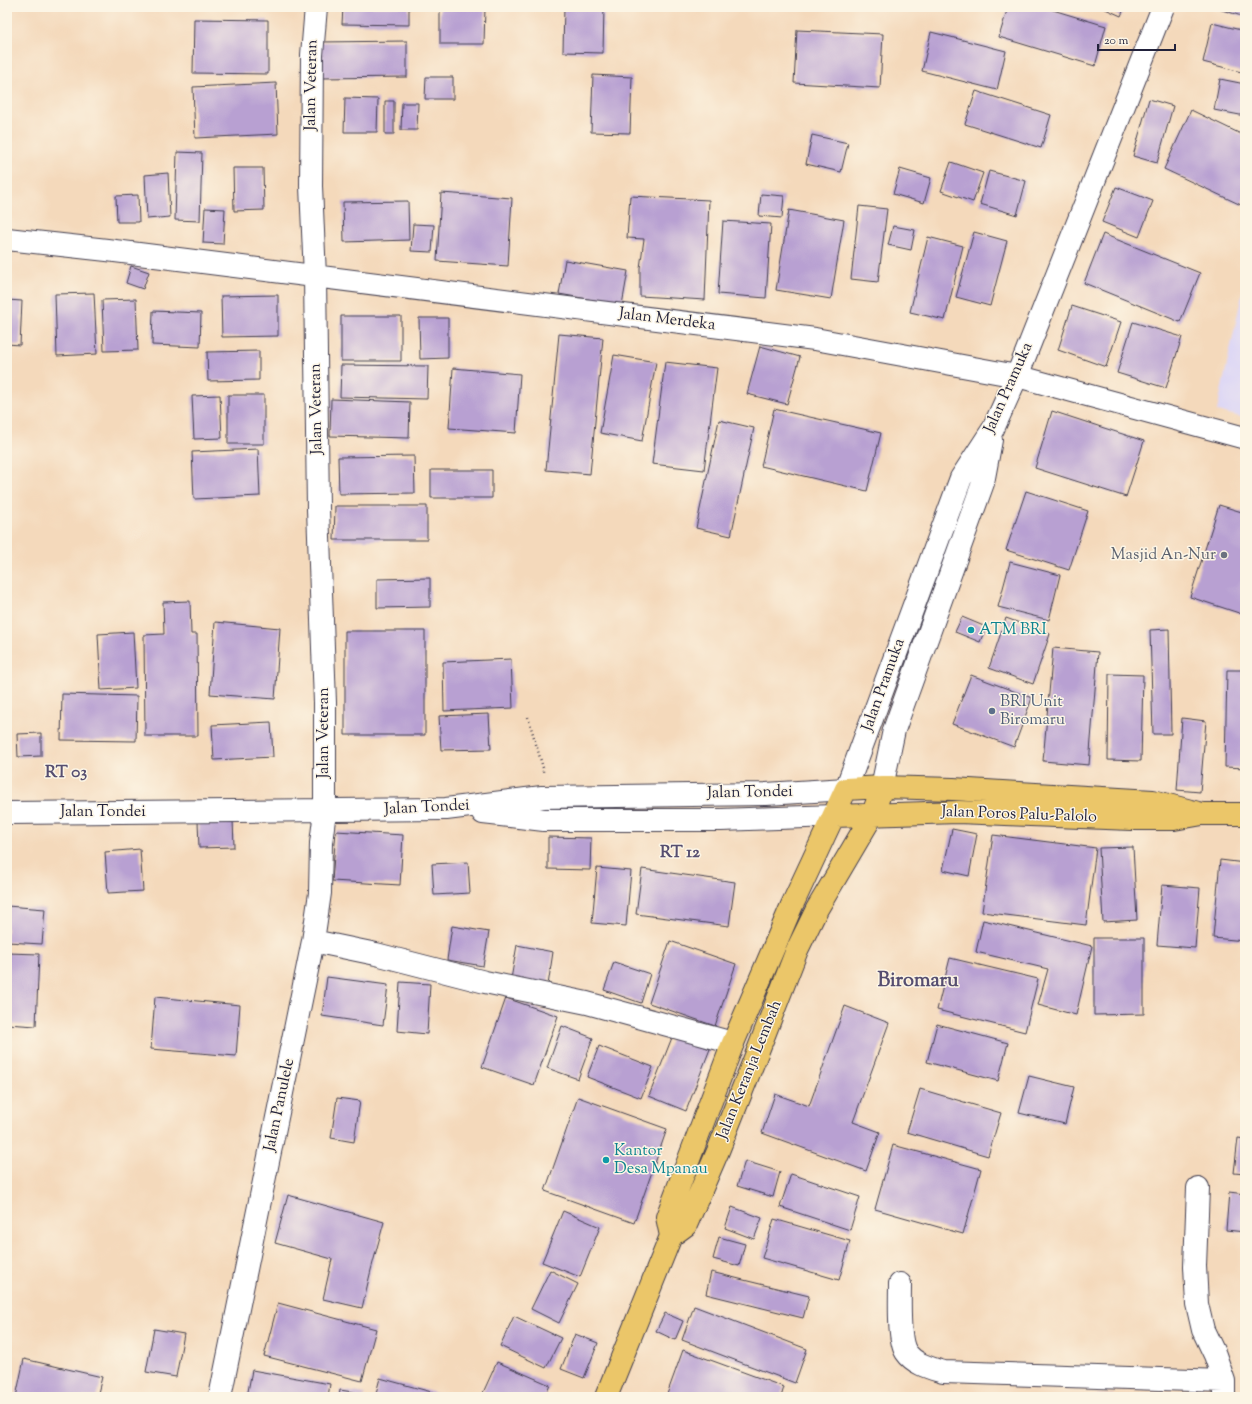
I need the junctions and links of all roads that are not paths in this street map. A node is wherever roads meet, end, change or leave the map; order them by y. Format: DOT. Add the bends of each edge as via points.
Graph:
graph roads {
  1 [pos="316,7"];
  2 [pos="1163,7"];
  3 [pos="7,239"];
  4 [pos="315,276"];
  5 [pos="1017,376"];
  6 [pos="993,429"];
  7 [pos="1245,438"];
  8 [pos="882,787"];
  9 [pos="846,789"];
  10 [pos="446,810"];
  11 [pos="325,811"];
  12 [pos="7,813"];
  13 [pos="873,814"];
  14 [pos="1202,814"];
  15 [pos="1245,814"];
  16 [pos="834,816"];
  17 [pos="313,941"];
  18 [pos="733,1043"];
  19 [pos="1198,1188"];
  20 [pos="670,1236"];
  21 [pos="900,1284"];
  22 [pos="1224,1389"];
  23 [pos="220,1397"];
  24 [pos="606,1397"];
  1 -- 4 [label="street, Jalan Veteran" via="312,55 311,186"];
  2 -- 5 [label="street, Jalan Pramuka"];
  3 -- 4 [label="street, Jalan Merdeka"];
  4 -- 5 [label="street, Jalan Merdeka" via="814,339"];
  4 -- 11 [label="street, Jalan Veteran" via="318,509 325,703"];
  5 -- 6 [label="street, Jalan Pramuka"];
  5 -- 7 [label="street, Jalan Merdeka"];
  6 -- 8 [label="street" via="983,483 894,730"];
  6 -- 9 [label="street, Jalan Pramuka" via="961,478"];
  8 -- 9 [label="main road, Jalan Poros Palu-Palolo"];
  8 -- 13 [label="main road, Jalan Keranja Lembah"];
  8 -- 14 [label="main road, Jalan Poros Palu-Palolo" via="1153,800"];
  9 -- 10 [label="street, Jalan Tondei" via="766,794 542,797"];
  9 -- 16 [label="main road"];
  10 -- 11 [label="street, Jalan Tondei"];
  10 -- 16 [label="street" via="544,820 721,820"];
  11 -- 12 [label="street, Jalan Tondei"];
  11 -- 17 [label="street, Jalan Panulele" via="320,893"];
  13 -- 14 [label="main road, Jalan Poros Palu-Palolo" via="958,812 1174,819"];
  13 -- 16 [label="main road, Jalan Poros Palu-Palolo"];
  13 -- 20 [label="main road, Jalan Keranja Lembah" via="803,936 686,1225"];
  14 -- 15 [label="main road, Jalan Poros Palu-Palolo"];
  16 -- 18 [label="main road" via="792,905"];
  17 -- 18 [label="street" via="485,982 588,1003"];
  17 -- 23 [label="street, Jalan Panulele"];
  18 -- 20 [label="main road" via="667,1217"];
  19 -- 22 [label="street" via="1195,1266 1197,1304 1203,1330 1215,1355"];
  20 -- 24 [label="main road"];
  21 -- 22 [label="street" via="901,1340 906,1352 918,1362 943,1372"];
}
